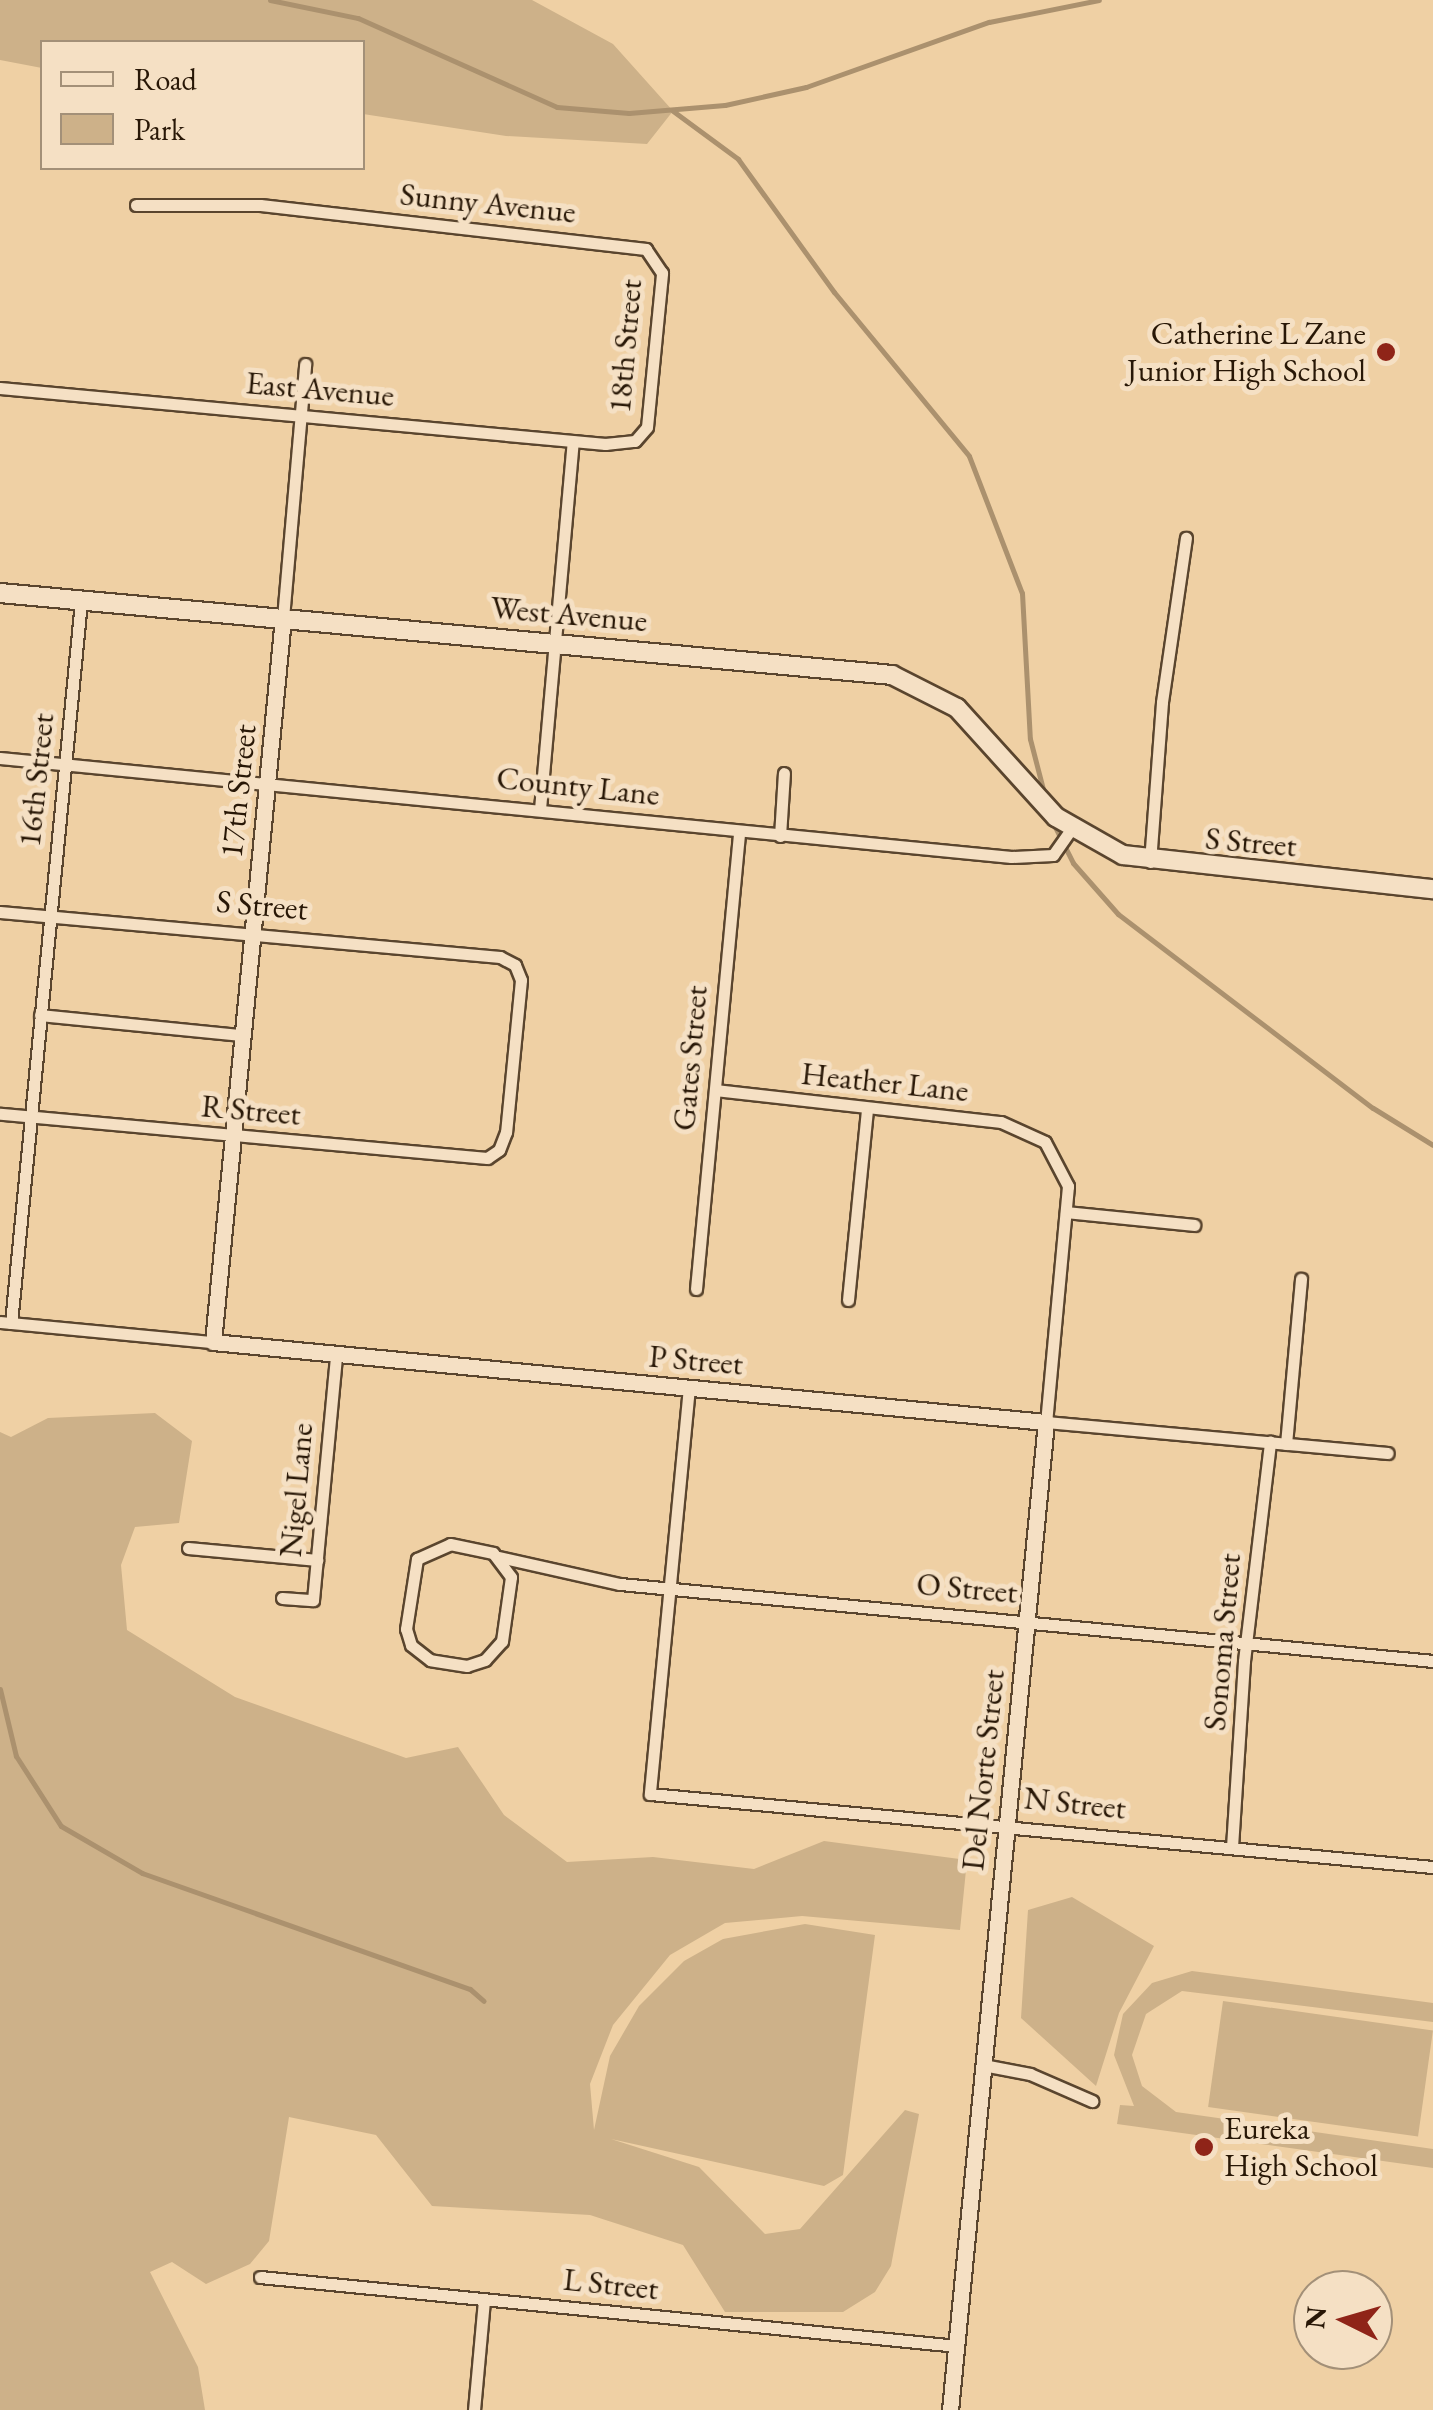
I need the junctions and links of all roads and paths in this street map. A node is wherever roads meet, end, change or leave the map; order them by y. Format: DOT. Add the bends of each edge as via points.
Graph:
graph roads {
  1 [pos="136,205"];
  2 [pos="652,254"];
  3 [pos="305,364"];
  4 [pos="0,388"];
  5 [pos="300,415"];
  6 [pos="573,441"];
  7 [pos="636,442"];
  8 [pos="1186,538"];
  9 [pos="0,593"];
  10 [pos="81,601"];
  11 [pos="283,618"];
  12 [pos="555,643"];
  13 [pos="0,758"];
  14 [pos="64,766"];
  15 [pos="784,773"];
  16 [pos="265,786"];
  17 [pos="540,809"];
  18 [pos="1071,829"];
  19 [pos="738,832"];
  20 [pos="780,836"];
  21 [pos="1150,862"];
  22 [pos="1433,889"];
  23 [pos="0,912"];
  24 [pos="51,916"];
  25 [pos="251,933"];
  26 [pos="40,1015"];
  27 [pos="241,1035"];
  28 [pos="715,1090"];
  29 [pos="867,1108"];
  30 [pos="0,1114"];
  31 [pos="32,1117"];
  32 [pos="231,1135"];
  33 [pos="1045,1142"];
  34 [pos="496,1154"];
  35 [pos="1066,1212"];
  36 [pos="1194,1225"];
  37 [pos="1301,1279"];
  38 [pos="696,1289"];
  39 [pos="848,1300"];
  40 [pos="5,1322"];
  41 [pos="213,1342"];
  42 [pos="336,1354"];
  43 [pos="688,1387"];
  44 [pos="1046,1422"];
  45 [pos="1270,1442"];
  46 [pos="1286,1444"];
  47 [pos="1388,1453"];
  48 [pos="188,1548"];
  49 [pos="500,1557"];
  50 [pos="317,1560"];
  51 [pos="668,1588"];
  52 [pos="282,1598"];
  53 [pos="1026,1621"];
  54 [pos="1246,1643"];
  55 [pos="1433,1661"];
  56 [pos="1006,1824"];
  57 [pos="1232,1847"];
  58 [pos="1433,1867"];
  59 [pos="982,2064"];
  60 [pos="1092,2100"];
  61 [pos="260,2277"];
  62 [pos="484,2300"];
  63 [pos="957,2346"];
  64 [pos="474,2410"];
  65 [pos="950,2410"];
  1 -- 2 [label="street, Sunny Avenue" via="260,204 628,244"];
  2 -- 7 [label="street, 18th Street" via="662,273 654,377 647,427"];
  3 -- 5 [label="street, 17th Street"];
  4 -- 5 [label="street, East Avenue"];
  5 -- 6 [label="street, East Avenue"];
  5 -- 11 [label="street, 17th Street"];
  6 -- 7 [label="street, East Avenue"];
  6 -- 12 [label="street, 18th Street"];
  8 -- 21 [label="street" via="1162,702"];
  9 -- 10 [label="main road, West Avenue"];
  10 -- 11 [label="main road, West Avenue"];
  10 -- 14 [label="street, 16th Street"];
  11 -- 12 [label="main road, West Avenue"];
  11 -- 16 [label="street, 17th Street"];
  12 -- 17 [label="street, 18th Street"];
  12 -- 18 [label="main road, West Avenue" via="910,681 967,716"];
  13 -- 14 [label="street, County Lane"];
  14 -- 16 [label="street, County Lane"];
  14 -- 24 [label="street, 16th Street"];
  15 -- 20 [label="street"];
  16 -- 17 [label="street, County Lane"];
  16 -- 25 [label="street, 17th Street"];
  17 -- 19 [label="street, County Lane"];
  18 -- 20 [label="street, County Lane" via="1061,848 1044,859"];
  18 -- 21 [label="main road, S Street"];
  19 -- 20 [label="street, County Lane"];
  19 -- 28 [label="street, Gates Street"];
  21 -- 22 [label="main road, S Street"];
  23 -- 24 [label="street, S Street"];
  24 -- 25 [label="street, S Street"];
  24 -- 26 [label="street, 16th Street"];
  25 -- 27 [label="street, 17th Street"];
  25 -- 34 [label="street, S Street" via="500,957 515,965 519,1004 506,1132"];
  26 -- 27 [label="street"];
  26 -- 31 [label="street, 16th Street"];
  27 -- 32 [label="street, 17th Street"];
  28 -- 29 [label="street, Heather Lane"];
  28 -- 38 [label="street, Gates Street"];
  29 -- 33 [label="street, Heather Lane" via="1001,1122"];
  29 -- 39 [label="street"];
  30 -- 31 [label="street, R Street"];
  31 -- 32 [label="street, R Street"];
  31 -- 40 [label="street, 16th Street"];
  32 -- 34 [label="street, R Street" via="472,1159"];
  32 -- 41 [label="street, 17th Street"];
  33 -- 35 [label="street, Del Norte Street" via="1065,1171"];
  35 -- 36 [label="street"];
  35 -- 44 [label="street, Del Norte Street"];
  37 -- 46 [label="street"];
  40 -- 41 [label="street, P Street"];
  41 -- 42 [label="street, P Street"];
  42 -- 43 [label="street, P Street"];
  42 -- 50 [label="street, Nigel Lane"];
  43 -- 44 [label="street, P Street"];
  43 -- 51 [label="street"];
  44 -- 45 [label="street, P Street"];
  44 -- 53 [label="street, Del Norte Street"];
  45 -- 46 [label="street, P Street"];
  45 -- 54 [label="street, Sonoma Street"];
  46 -- 47 [label="street, P Street"];
  48 -- 50 [label="street"];
  49 -- 49 [label="street" via="511,1588 496,1651 458,1666 415,1649 406,1614 417,1559 438,1546 463,1543"];
  49 -- 51 [label="street, O Street" via="589,1580"];
  50 -- 52 [label="street, Nigel Lane" via="312,1600"];
  51 -- 53 [label="street, O Street"];
  51 -- 56 [label="street, N Street" via="650,1794"];
  53 -- 54 [label="street, O Street"];
  53 -- 56 [label="street, Del Norte Street"];
  54 -- 55 [label="street, O Street"];
  54 -- 57 [label="street, Sonoma Street"];
  56 -- 57 [label="street, N Street"];
  56 -- 59 [label="street, Del Norte Street"];
  57 -- 58 [label="street, N Street"];
  59 -- 60 [label="street" via="1030,2074"];
  59 -- 63 [label="street, Del Norte Street"];
  61 -- 62 [label="street, L Street"];
  62 -- 63 [label="street, L Street"];
  62 -- 64 [label="street"];
  63 -- 65 [label="street, Del Norte Street"];
}
